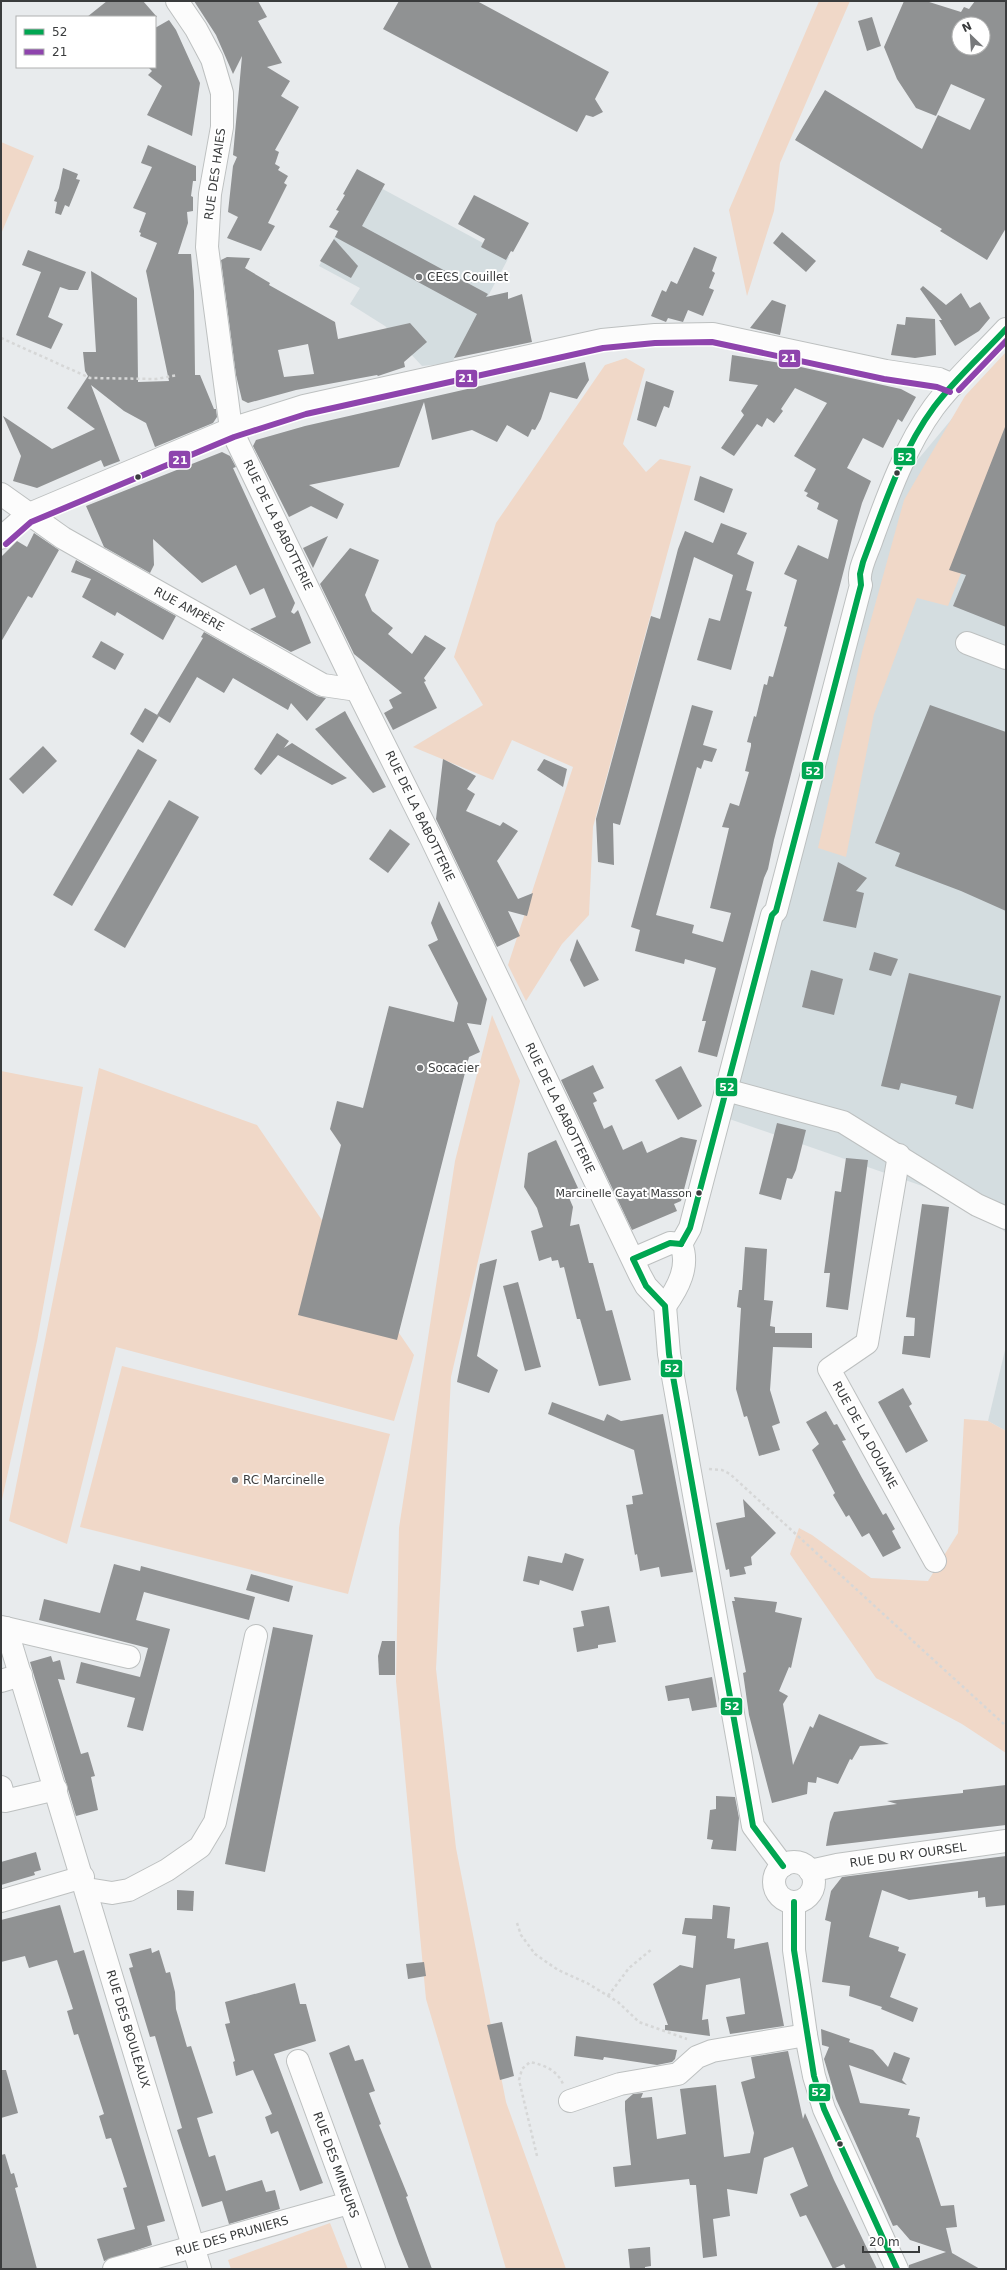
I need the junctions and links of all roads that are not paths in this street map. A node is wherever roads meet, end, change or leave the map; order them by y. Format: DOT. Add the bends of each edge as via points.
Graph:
graph roads {
  1 [pos="177,1"];
  2 [pos="1006,328"];
  3 [pos="953,385"];
  4 [pos="231,429"];
  5 [pos="1,494"];
  6 [pos="27,514"];
  7 [pos="1,538"];
  8 [pos="967,643"];
  9 [pos="1006,658"];
  10 [pos="357,690"];
  11 [pos="726,1090"];
  12 [pos="899,1155"];
  13 [pos="1005,1219"];
  14 [pos="681,1244"];
  15 [pos="633,1259"];
  16 [pos="665,1306"];
  17 [pos="935,1561"];
  18 [pos="4,1628"];
  19 [pos="256,1636"];
  20 [pos="129,1657"];
  21 [pos="11,1678"];
  22 [pos="1,1787"];
  23 [pos="56,1789"];
  24 [pos="1006,1841"];
  25 [pos="783,1866"];
  26 [pos="810,1871"];
  27 [pos="85,1883"];
  28 [pos="1,1901"];
  29 [pos="794,1902"];
  30 [pos="806,2035"];
  31 [pos="298,2061"];
  32 [pos="570,2100"];
  33 [pos="349,2203"];
  34 [pos="193,2247"];
  35 [pos="114,2269"];
  36 [pos="200,2269"];
  37 [pos="374,2269"];
  38 [pos="898,2269"];
  1 -- 4 [label="street, RUE DES HAIES" via="212,59 222,92 222,127 210,194 207,247"];
  2 -- 3 [label="street"];
  3 -- 4 [label="street" via="939,379 713,334 655,335 602,340 384,386 304,406"];
  3 -- 11 [label="street" via="934,408 908,453 865,558 776,911 772,915"];
  4 -- 6 [label="street"];
  4 -- 10 [label="street, RUE DE LA BABOTTERIE"];
  5 -- 6 [label="street, RUE AMPÈRE"];
  6 -- 7 [label="street"];
  6 -- 10 [label="street, RUE AMPÈRE" via="63,538 323,685"];
  8 -- 9 [label="street"];
  10 -- 15 [label="street, RUE DE LA BABOTTERIE"];
  11 -- 12 [label="street" via="843,1122"];
  11 -- 14 [label="street" via="690,1228"];
  12 -- 13 [label="street" via="977,1205"];
  12 -- 17 [label="street, RUE DE LA DOUANE" via="867,1343 828,1369"];
  14 -- 15 [label="street" via="670,1243"];
  14 -- 16 [label="street" via="685,1254 685,1265 678,1285"];
  15 -- 16 [label="street, RUE DE LA BABOTTERIE" via="646,1286"];
  16 -- 25 [label="street" via="669,1354 753,1826"];
  18 -- 20 [label="street"];
  18 -- 21 [label="street, RUE DES BOULEAUX"];
  19 -- 27 [label="street" via="215,1822 200,1848 167,1870 129,1890 112,1893"];
  21 -- 23 [label="street, RUE DES BOULEAUX"];
  22 -- 23 [label="street" via="5,1801"];
  23 -- 27 [label="street, RUE DES BOULEAUX"];
  24 -- 26 [label="street, RUE DU RY OURSEL"];
  25 -- 26 [label="street" via="792,1862 799,1863"];
  25 -- 29 [label="street" via="775,1877 776,1891 786,1900"];
  26 -- 29 [label="street" via="813,1877 813,1890 804,1900"];
  27 -- 28 [label="street"];
  27 -- 34 [label="street, RUE DES BOULEAUX"];
  29 -- 30 [label="street" via="794,1950"];
  30 -- 32 [label="street" via="712,2051 698,2057 678,2074 620,2084"];
  30 -- 38 [label="street" via="824,2109"];
  31 -- 33 [label="street, RUE DES MINEURS"];
  33 -- 34 [label="street, RUE DES PRUNIERS"];
  33 -- 37 [label="street, RUE DES MINEURS"];
  34 -- 35 [label="street, RUE DES PRUNIERS"];
  34 -- 36 [label="street, RUE DES BOULEAUX"];
}
